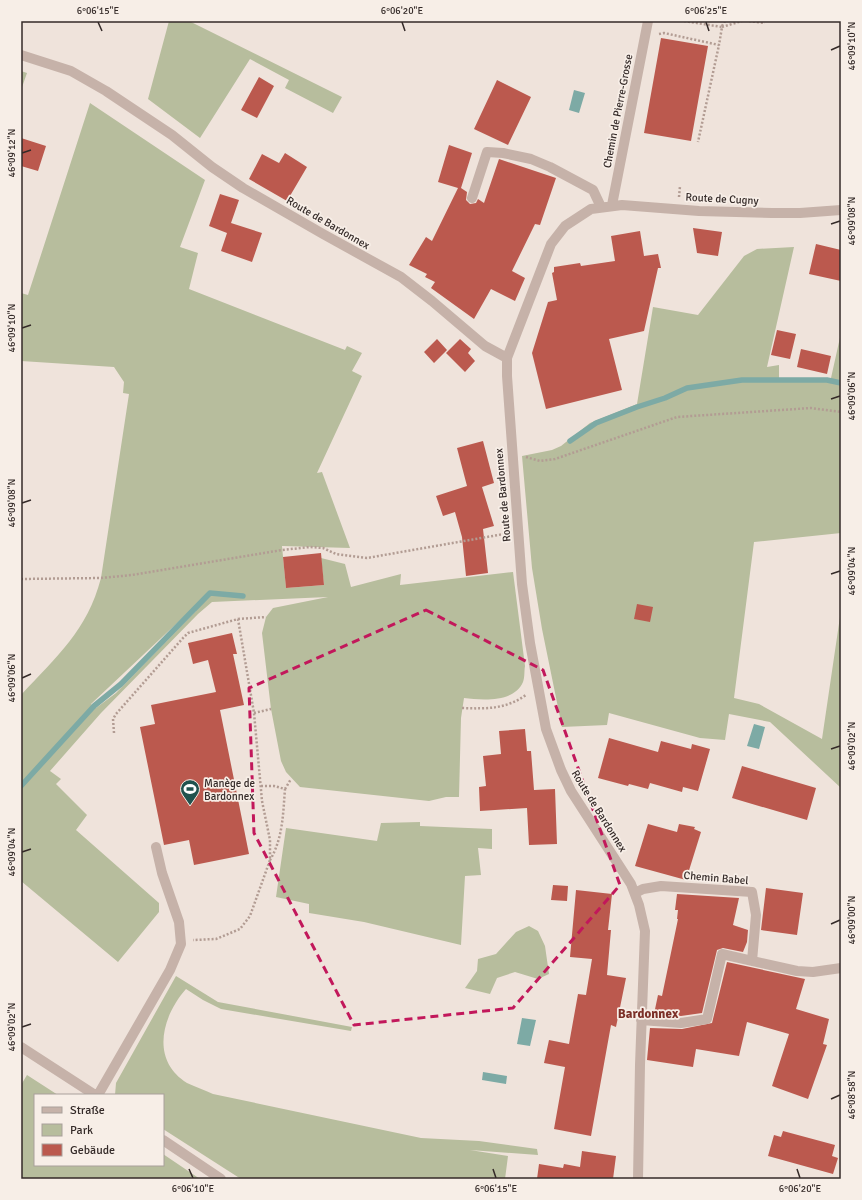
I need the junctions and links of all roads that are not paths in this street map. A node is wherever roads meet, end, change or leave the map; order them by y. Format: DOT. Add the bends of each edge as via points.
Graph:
graph roads {
  1 [pos="648,21"];
  2 [pos="21,55"];
  3 [pos="472,198"];
  4 [pos="612,205"];
  5 [pos="601,207"];
  6 [pos="841,210"];
  7 [pos="507,358"];
  8 [pos="156,847"];
  9 [pos="635,893"];
  10 [pos="752,961"];
  11 [pos="841,968"];
  12 [pos="641,1020"];
  13 [pos="21,1047"];
  14 [pos="92,1094"];
  15 [pos="99,1094"];
  16 [pos="164,1141"];
  17 [pos="221,1179"];
  18 [pos="638,1179"];
  1 -- 4 [label="street, Chemin de Pierre-Grosse"];
  2 -- 7 [label="street, Route de Bardonnex" via="71,71 106,90 243,188 400,277 485,346"];
  3 -- 5 [label="street" via="487,152 503,153 531,159 593,190"];
  4 -- 5 [label="street, Route de Cugny"];
  4 -- 6 [label="street, Route de Cugny" via="772,213"];
  5 -- 7 [label="street, Route de Cugny" via="591,209 574,219 551,244"];
  7 -- 9 [label="street, Route de Bardonnex" via="522,584 546,729 561,770"];
  8 -- 15 [label="street" via="179,922 181,941 178,954"];
  9 -- 10 [label="street, Chemin Babel" via="661,886 752,892 756,915"];
  9 -- 12 [label="street, Route de Bardonnex" via="645,931"];
  10 -- 11 [label="street" via="797,971 813,972"];
  10 -- 12 [label="street" via="722,954 707,1019 681,1023"];
  12 -- 18 [label="street, Route de Bardonnex"];
  13 -- 14 [label="street"];
  16 -- 17 [label="street"];
}
